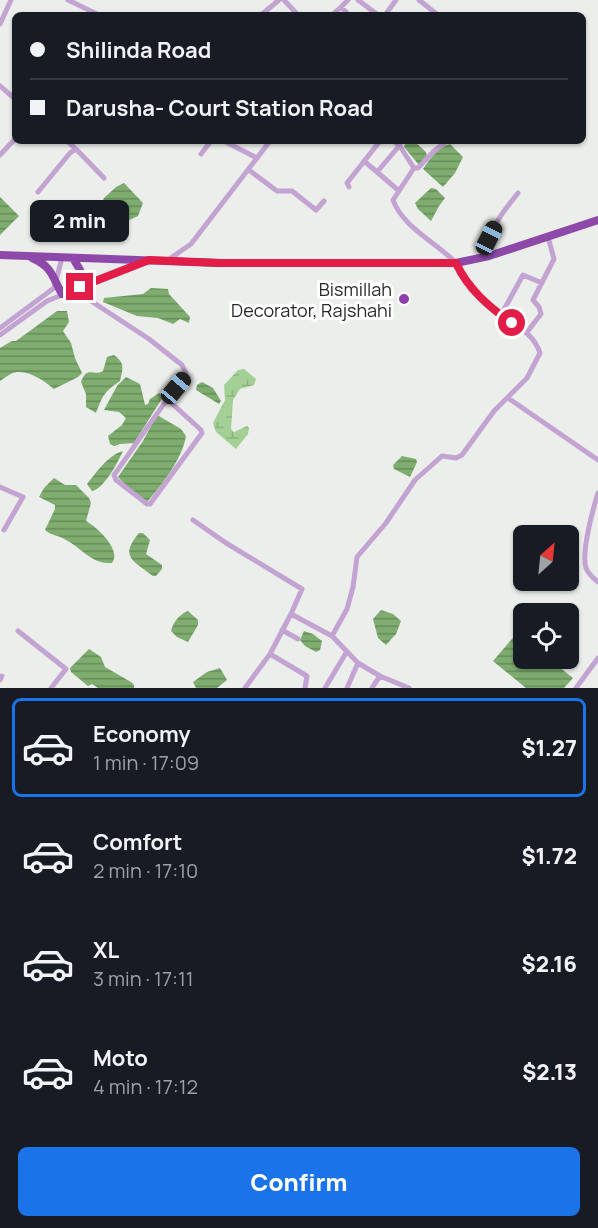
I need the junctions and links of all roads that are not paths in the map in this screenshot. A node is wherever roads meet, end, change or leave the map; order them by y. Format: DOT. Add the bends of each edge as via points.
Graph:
graph roads {
  1 [pos="11,0"];
  2 [pos="68,0"];
  3 [pos="279,0"];
  4 [pos="284,0"];
  5 [pos="296,0"];
  6 [pos="358,0"];
  7 [pos="419,0"];
  8 [pos="289,6"];
  9 [pos="93,12"];
  10 [pos="265,12"];
  11 [pos="295,12"];
  12 [pos="374,12"];
  13 [pos="434,12"];
  14 [pos="0,24"];
  15 [pos="0,86"];
  16 [pos="12,96"];
  17 [pos="12,142"];
  18 [pos="70,144"];
  19 [pos="209,144"];
  20 [pos="231,144"];
  21 [pos="268,144"];
  22 [pos="378,144"];
  23 [pos="396,144"];
  24 [pos="443,144"];
  25 [pos="400,145"];
  26 [pos="76,149"];
  27 [pos="201,154"];
  28 [pos="0,155"];
  29 [pos="257,158"];
  30 [pos="364,161"];
  31 [pos="414,168"];
  32 [pos="249,170"];
  33 [pos="377,172"];
  34 [pos="104,178"];
  35 [pos="349,187"];
  36 [pos="398,190"];
  37 [pos="38,192"];
  38 [pos="518,193"];
  39 [pos="324,201"];
  40 [pos="598,220"];
  41 [pos="548,237"];
  42 [pos="0,255"];
  43 [pos="27,256"];
  44 [pos="489,256"];
  45 [pos="62,258"];
  46 [pos="73,258"];
  47 [pos="149,260"];
  48 [pos="168,260"];
  49 [pos="456,263"];
  50 [pos="56,282"];
  51 [pos="542,283"];
  52 [pos="82,286"];
  53 [pos="62,294"];
  54 [pos="501,315"];
  55 [pos="0,328"];
  56 [pos="527,332"];
  57 [pos="0,335"];
  58 [pos="508,398"];
  59 [pos="167,399"];
  60 [pos="598,460"];
  61 [pos="0,487"];
  62 [pos="598,492"];
  63 [pos="193,520"];
  64 [pos="4,530"];
  65 [pos="598,582"];
  66 [pos="291,614"];
  67 [pos="282,630"];
  68 [pos="18,631"];
  69 [pos="332,636"];
  70 [pos="298,639"];
  71 [pos="346,653"];
  72 [pos="270,654"];
  73 [pos="598,658"];
  74 [pos="358,663"];
  75 [pos="380,676"];
  76 [pos="401,686"];
  77 [pos="51,688"];
  78 [pos="245,688"];
  79 [pos="305,688"];
  80 [pos="325,688"];
  81 [pos="347,688"];
  82 [pos="372,688"];
  83 [pos="409,688"];
  84 [pos="576,688"];
  1 -- 14 [label="street"];
  2 -- 9 [label="street"];
  3 -- 10 [label="street"];
  4 -- 8 [label="street"];
  5 -- 8 [label="street"];
  6 -- 12 [label="street"];
  7 -- 13 [label="street"];
  8 -- 11 [label="street"];
  15 -- 16 [label="street"];
  17 -- 28 [label="street"];
  18 -- 26 [label="street"];
  19 -- 27 [label="street"];
  20 -- 29 [label="street"];
  21 -- 29 [label="street"];
  22 -- 30 [label="street"];
  23 -- 31 [label="street"];
  24 -- 31 [label="street"];
  25 -- 33 [label="street"];
  26 -- 34 [label="street"];
  26 -- 37 [label="street"];
  29 -- 32 [label="street"];
  30 -- 33 [label="street"];
  30 -- 35 [label="street" via="347,183"];
  31 -- 36 [label="street"];
  32 -- 39 [label="street" via="277,191 292,191 316,210"];
  32 -- 48 [label="street" via="190,244"];
  33 -- 36 [label="street"];
  36 -- 49 [label="street" via="393,200 404,218"];
  38 -- 44 [label="street" via="489,238"];
  40 -- 41 [label="highway"];
  41 -- 44 [label="highway"];
  41 -- 51 [label="street" via="554,259"];
  42 -- 43 [label="highway"];
  43 -- 45 [label="highway"];
  43 -- 50 [label="highway" via="42,263"];
  44 -- 49 [label="highway"];
  45 -- 46 [label="highway"];
  45 -- 50 [label="street"];
  46 -- 47 [label="highway"];
  46 -- 52 [label="highway" via="84,276"];
  47 -- 48 [label="highway"];
  47 -- 52 [label="street"];
  48 -- 49 [label="highway"];
  49 -- 54 [label="street" via="472,289"];
  50 -- 53 [label="highway"];
  50 -- 55 [label="street" via="52,290"];
  51 -- 54 [label="street" via="523,275"];
  51 -- 56 [label="street" via="533,300 541,314"];
  52 -- 53 [label="street"];
  52 -- 59 [label="street" via="91,302 182,365 186,375"];
  53 -- 57 [label="street" via="35,308"];
  54 -- 56 [label="street"];
  56 -- 58 [label="street" via="540,353 527,378"];
  58 -- 60 [label="street"];
  58 -- 69 [label="street" via="462,455 442,456 415,480 357,557 347,609"];
  59 -- 59 [label="street" via="114,475 147,504 202,433"];
  61 -- 64 [label="street" via="23,497"];
  62 -- 65 [label="street" via="589,524 585,566"];
  63 -- 66 [label="street" via="302,589"];
  66 -- 67 [label="street"];
  66 -- 69 [label="street"];
  67 -- 70 [label="street"];
  67 -- 72 [label="street"];
  68 -- 77 [label="street" via="66,669"];
  69 -- 71 [label="street"];
  71 -- 74 [label="street"];
  71 -- 80 [label="street"];
  72 -- 78 [label="street"];
  72 -- 79 [label="street" via="307,676"];
  73 -- 84 [label="street"];
  74 -- 75 [label="street"];
  74 -- 81 [label="street"];
  75 -- 76 [label="street"];
  75 -- 82 [label="street"];
  76 -- 83 [label="street"];
}
